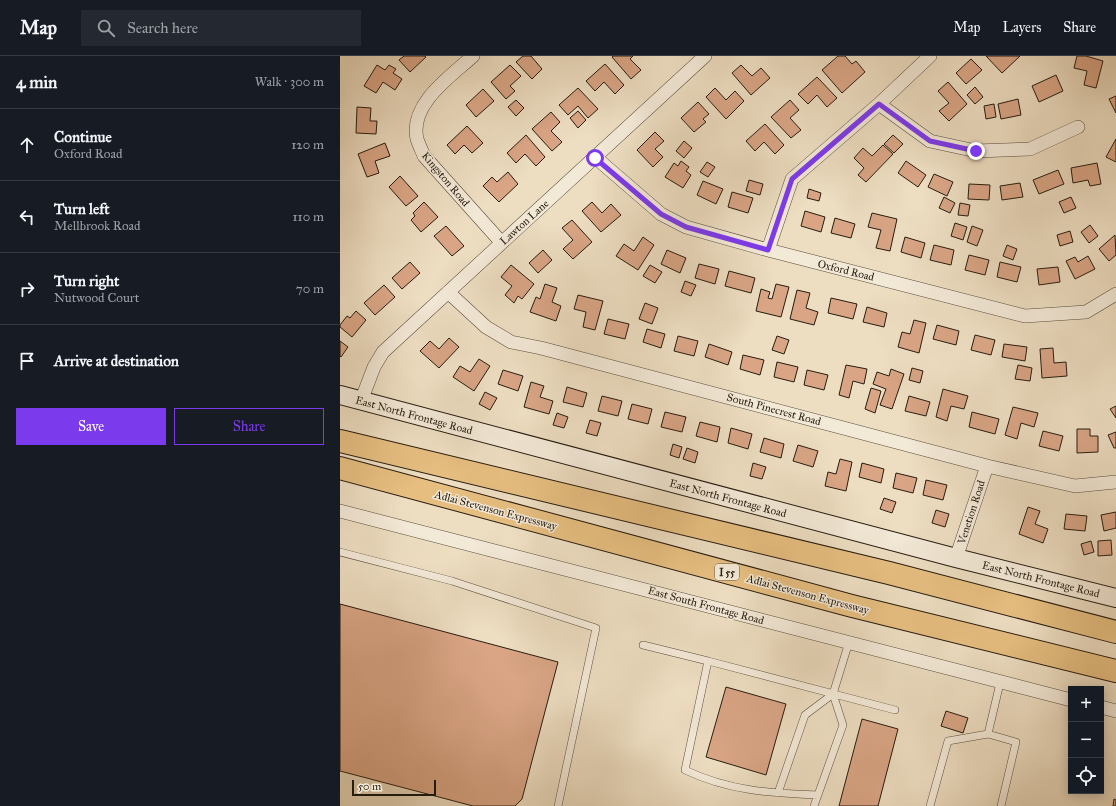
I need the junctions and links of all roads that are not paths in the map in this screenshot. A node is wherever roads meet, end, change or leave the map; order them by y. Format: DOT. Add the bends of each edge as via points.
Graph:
graph roads {
  1 [pos="473,56"];
  2 [pos="705,56"];
  3 [pos="930,56"];
  4 [pos="879,104"];
  5 [pos="1078,127"];
  6 [pos="595,158"];
  7 [pos="501,242"];
  8 [pos="768,250"];
  9 [pos="448,292"];
  10 [pos="1116,294"];
  11 [pos="340,395"];
  12 [pos="360,401"];
  13 [pos="340,441"];
  14 [pos="987,466"];
  15 [pos="340,468"];
  16 [pos="1116,482"];
  17 [pos="340,511"];
  18 [pos="340,552"];
  19 [pos="956,558"];
  20 [pos="1116,598"];
  21 [pos="1116,632"];
  22 [pos="849,642"];
  23 [pos="643,645"];
  24 [pos="708,661"];
  25 [pos="1116,671"];
  26 [pos="1000,683"];
  27 [pos="833,694"];
  28 [pos="1068,699"];
  29 [pos="1104,708"];
  30 [pos="895,710"];
  31 [pos="1116,711"];
  32 [pos="988,734"];
  33 [pos="778,793"];
  34 [pos="818,795"];
  35 [pos="558,806"];
  36 [pos="814,806"];
  37 [pos="930,806"];
  38 [pos="1001,806"];
  1 -- 7 [label="street, Kingston Road" via="434,92 426,103 417,126 417,139 424,156"];
  2 -- 6 [label="street, Lawton Lane"];
  3 -- 4 [label="street"];
  4 -- 5 [label="street" via="930,141 976,151 1030,149"];
  4 -- 8 [label="street" via="792,179"];
  6 -- 7 [label="street, Lawton Lane"];
  6 -- 8 [label="street, Oxford Road" via="661,214 686,227"];
  7 -- 9 [label="street, Lawton Lane"];
  8 -- 10 [label="street, Oxford Road" via="1025,316 1086,312"];
  9 -- 12 [label="street, Lawton Lane" via="383,352 374,366"];
  9 -- 14 [label="street, South Pinecrest Road" via="486,327 511,342"];
  11 -- 12 [label="street, East North Frontage Road"];
  12 -- 19 [label="street, East North Frontage Road"];
  13 -- 21 [label="highway" via="889,573"];
  14 -- 16 [label="street, South Pinecrest Road" via="1075,486"];
  14 -- 19 [label="street, Venetion Road"];
  15 -- 25 [label="highway, Adlai Stevenson Expressway / I 55" via="852,606"];
  17 -- 22 [label="street, East South Frontage Road"];
  18 -- 35 [label="lane" via="452,580 596,628"];
  19 -- 20 [label="street, East North Frontage Road"];
  22 -- 26 [label="street, East South Frontage Road"];
  22 -- 27 [label="lane"];
  23 -- 24 [label="lane"];
  24 -- 27 [label="lane"];
  24 -- 33 [label="lane" via="685,770 707,781 753,791"];
  26 -- 28 [label="street, East South Frontage Road"];
  26 -- 32 [label="lane"];
  27 -- 30 [label="lane"];
  27 -- 33 [label="lane" via="805,715"];
  27 -- 34 [label="lane" via="843,725"];
  29 -- 31 [label="street"];
  32 -- 37 [label="lane" via="948,741"];
  32 -- 38 [label="lane" via="1016,742"];
  33 -- 34 [label="lane"];
  34 -- 36 [label="lane"];
}
